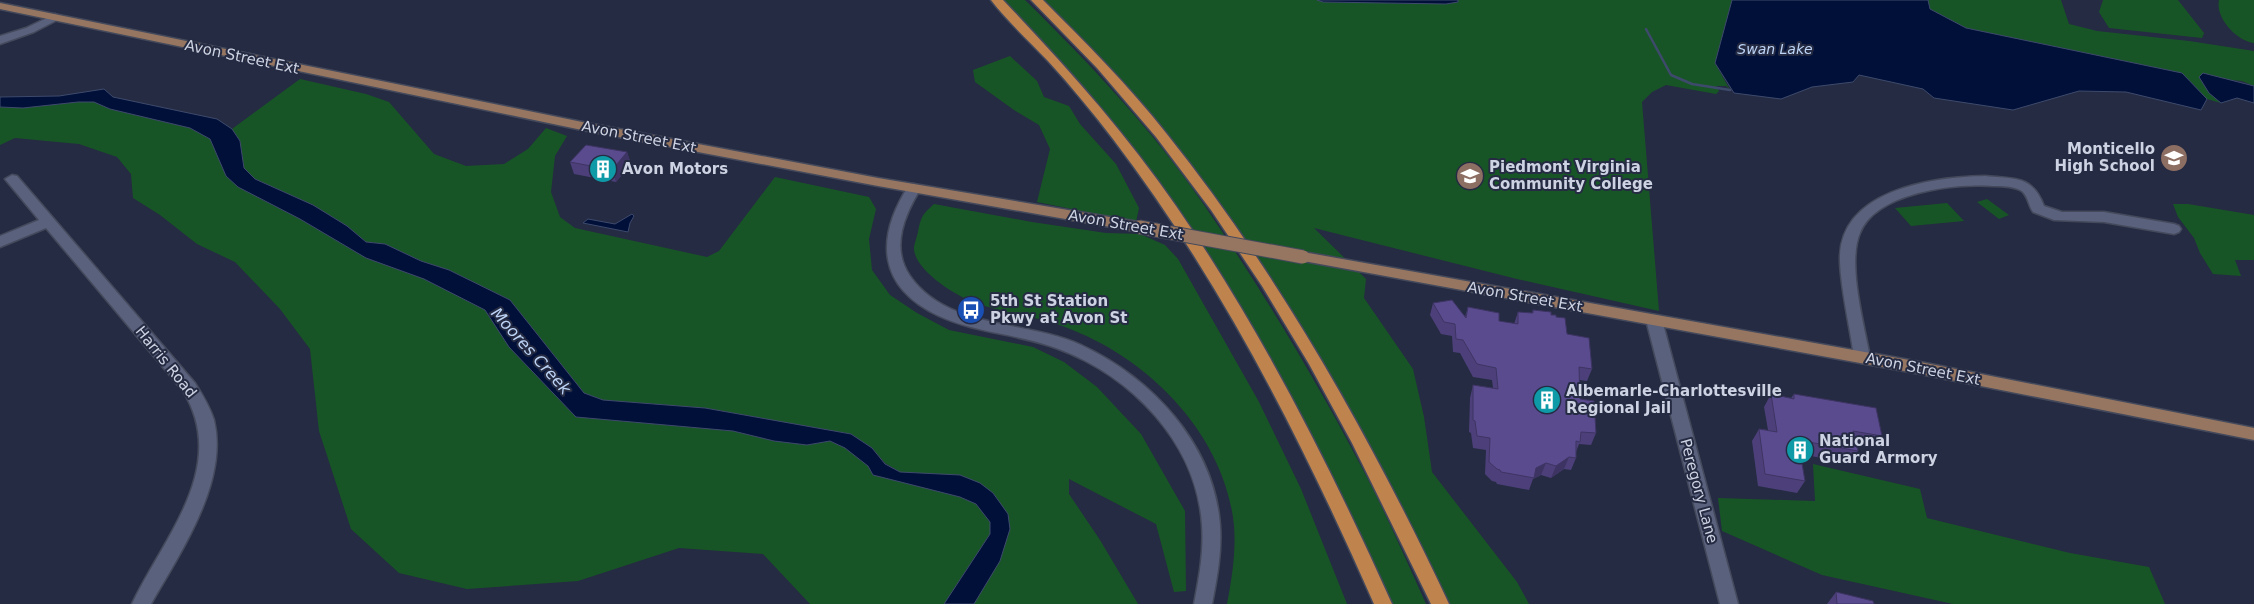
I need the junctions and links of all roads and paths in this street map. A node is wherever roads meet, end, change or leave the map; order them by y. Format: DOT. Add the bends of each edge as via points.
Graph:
graph roads {
  1 [pos="997,0"];
  2 [pos="1037,0"];
  3 [pos="0,6"];
  4 [pos="55,17"];
  5 [pos="0,40"];
  6 [pos="12,179"];
  7 [pos="914,188"];
  8 [pos="48,221"];
  9 [pos="2174,229"];
  10 [pos="0,242"];
  11 [pos="1654,320"];
  12 [pos="1862,357"];
  13 [pos="2254,434"];
  14 [pos="142,604"];
  15 [pos="1203,604"];
  16 [pos="1383,604"];
  17 [pos="1440,604"];
  18 [pos="1730,604"];
  1 -- 16 [label="highway" via="1059,64 1128,147 1168,202 1232,302 1309,443"];
  2 -- 17 [label="highway" via="1114,79 1187,166 1220,212 1299,332 1343,408"];
  3 -- 4 [label="main road, Avon Street Ext"];
  4 -- 5 [label="street"];
  4 -- 7 [label="main road, Avon Street Ext" via="519,114"];
  6 -- 8 [label="street, Harris Road"];
  7 -- 11 [label="main road, Avon Street Ext, bridge"];
  7 -- 15 [label="street" via="897,220 892,244 897,268 915,292 950,315 1039,337 1096,359 1141,390 1172,424 1192,456 1207,495 1212,542"];
  8 -- 10 [label="street"];
  8 -- 14 [label="street, Harris Road" via="189,387 206,421 207,451 202,482"];
  9 -- 12 [label="street" via="2105,217 2078,218 2046,213 2038,209 2031,192 2024,186 1995,181 1947,182 1889,199 1859,221 1848,247 1847,262"];
  11 -- 12 [label="main road, Avon Street Ext"];
  11 -- 18 [label="street, Peregory Lane"];
  12 -- 13 [label="main road, Avon Street Ext"];
}
